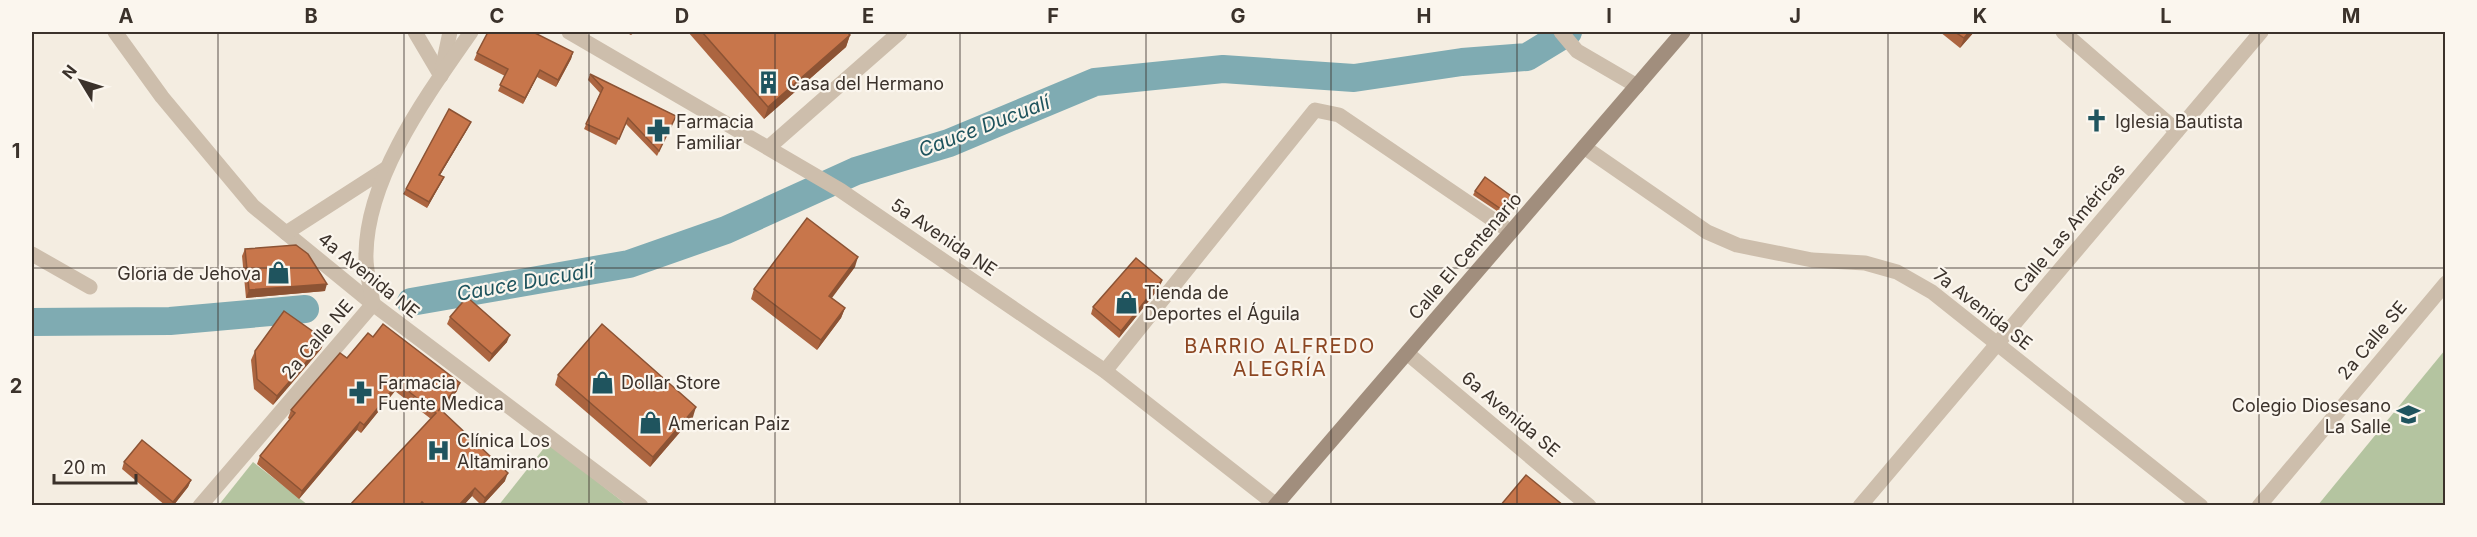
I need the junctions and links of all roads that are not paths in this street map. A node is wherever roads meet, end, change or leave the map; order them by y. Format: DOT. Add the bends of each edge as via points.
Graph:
graph roads {
  1 [pos="115,32"];
  2 [pos="415,32"];
  3 [pos="450,32"];
  4 [pos="471,32"];
  5 [pos="569,32"];
  6 [pos="900,32"];
  7 [pos="1683,32"];
  8 [pos="2063,32"];
  9 [pos="2261,32"];
  10 [pos="1563,34"];
  11 [pos="441,76"];
  12 [pos="1637,86"];
  13 [pos="2177,131"];
  14 [pos="769,147"];
  15 [pos="1584,147"];
  16 [pos="387,168"];
  17 [pos="1511,232"];
  18 [pos="286,233"];
  19 [pos="32,254"];
  20 [pos="2445,283"];
  21 [pos="90,287"];
  22 [pos="373,304"];
  23 [pos="1997,344"];
  24 [pos="1407,353"];
  25 [pos="1105,371"];
  26 [pos="1276,505"];
  27 [pos="200,506"];
  28 [pos="641,506"];
  29 [pos="1589,506"];
  30 [pos="1860,506"];
  31 [pos="2201,506"];
  32 [pos="2259,506"];
  1 -- 18 [label="street, 4a Avenida NE" via="162,97 253,206"];
  2 -- 11 [label="street"];
  3 -- 11 [label="street"];
  4 -- 11 [label="street"];
  5 -- 14 [label="street, 5a Avenida NE"];
  6 -- 14 [label="street"];
  7 -- 12 [label="main road, Calle El Centenario"];
  8 -- 13 [label="street"];
  9 -- 13 [label="street, Calle Las Américas"];
  10 -- 12 [label="street" via="1577,51"];
  11 -- 16 [label="street, 2a Calle NE"];
  12 -- 15 [label="main road, Calle El Centenario"];
  13 -- 23 [label="street, Calle Las Américas"];
  14 -- 25 [label="street, 5a Avenida NE" via="840,190"];
  15 -- 17 [label="main road, Calle El Centenario"];
  15 -- 23 [label="street, 7a Avenida SE" via="1707,231 1737,245 1897,272 1932,292"];
  16 -- 18 [label="street"];
  16 -- 22 [label="street, 2a Calle NE" via="369,217 366,256"];
  17 -- 24 [label="main road, Calle El Centenario"];
  17 -- 25 [label="street" via="1339,115 1315,110"];
  18 -- 22 [label="street, 4a Avenida NE"];
  19 -- 21 [label="street"];
  20 -- 32 [label="street, 2a Calle SE"];
  22 -- 27 [label="street, 2a Calle NE"];
  22 -- 28 [label="street, 4a Avenida NE"];
  23 -- 30 [label="street, Calle Las Américas"];
  23 -- 31 [label="street, 7a Avenida SE"];
  24 -- 26 [label="main road, Calle El Centenario"];
  24 -- 29 [label="street, 6a Avenida SE"];
  25 -- 26 [label="street, 5a Avenida NE"];
}
